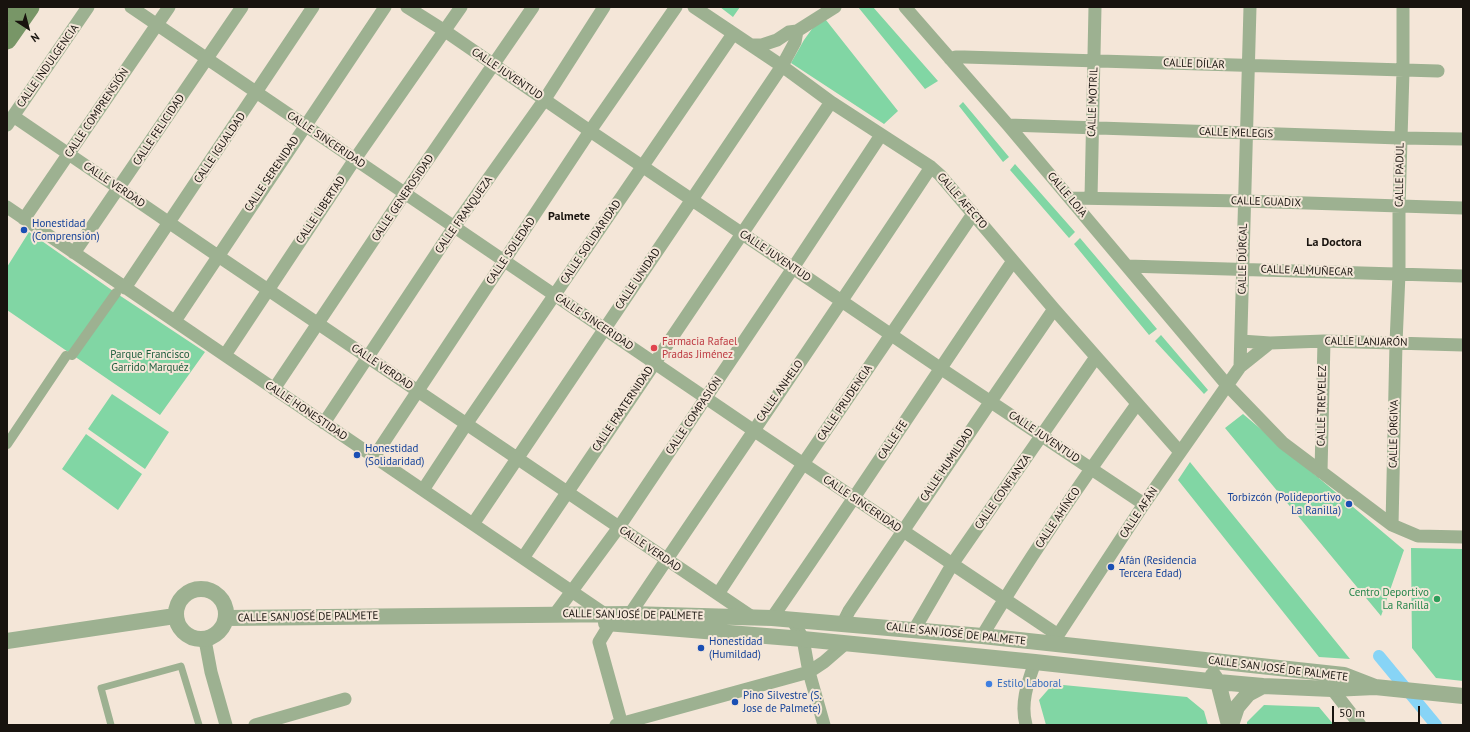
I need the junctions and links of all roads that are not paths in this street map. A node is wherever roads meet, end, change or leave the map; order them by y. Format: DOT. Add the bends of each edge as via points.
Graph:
graph roads {
  1 [pos="11,7"];
  2 [pos="30,7"];
  3 [pos="88,7"];
  4 [pos="131,7"];
  5 [pos="169,7"];
  6 [pos="242,7"];
  7 [pos="313,7"];
  8 [pos="385,7"];
  9 [pos="407,7"];
  10 [pos="461,7"];
  11 [pos="534,7"];
  12 [pos="604,7"];
  13 [pos="676,7"];
  14 [pos="694,7"];
  15 [pos="835,7"];
  16 [pos="905,7"];
  17 [pos="1095,7"];
  18 [pos="1250,7"];
  19 [pos="1403,7"];
  20 [pos="7,12"];
  21 [pos="157,24"];
  22 [pos="445,31"];
  23 [pos="797,31"];
  24 [pos="733,34"];
  25 [pos="7,40"];
  26 [pos="751,45"];
  27 [pos="207,59"];
  28 [pos="950,60"];
  29 [pos="1094,61"];
  30 [pos="494,65"];
  31 [pos="782,66"];
  32 [pos="1247,66"];
  33 [pos="1403,70"];
  34 [pos="1438,72"];
  35 [pos="256,92"];
  36 [pos="545,99"];
  37 [pos="831,102"];
  38 [pos="10,120"];
  39 [pos="305,125"];
  40 [pos="1008,125"];
  41 [pos="1092,129"];
  42 [pos="590,132"];
  43 [pos="1246,133"];
  44 [pos="881,135"];
  45 [pos="1400,138"];
  46 [pos="1463,139"];
  47 [pos="69,154"];
  48 [pos="355,159"];
  49 [pos="643,166"];
  50 [pos="931,167"];
  51 [pos="119,188"];
  52 [pos="405,193"];
  53 [pos="1070,198"];
  54 [pos="1091,198"];
  55 [pos="691,199"];
  56 [pos="1244,201"];
  57 [pos="7,207"];
  58 [pos="1399,207"];
  59 [pos="1463,208"];
  60 [pos="973,214"];
  61 [pos="24,219"];
  62 [pos="170,222"];
  63 [pos="454,227"];
  64 [pos="742,234"];
  65 [pos="74,253"];
  66 [pos="218,256"];
  67 [pos="504,261"];
  68 [pos="1013,261"];
  69 [pos="1127,266"];
  70 [pos="793,268"];
  71 [pos="1243,269"];
  72 [pos="1399,274"];
  73 [pos="1463,276"];
  74 [pos="121,290"];
  75 [pos="269,290"];
  76 [pos="554,295"];
  77 [pos="842,301"];
  78 [pos="1054,309"];
  79 [pos="175,321"];
  80 [pos="319,323"];
  81 [pos="605,329"];
  82 [pos="891,334"];
  83 [pos="1240,341"];
  84 [pos="1324,341"];
  85 [pos="1270,343"];
  86 [pos="1396,343"];
  87 [pos="1463,345"];
  88 [pos="225,356"];
  89 [pos="368,357"];
  90 [pos="1096,357"];
  91 [pos="654,363"];
  92 [pos="1240,367"];
  93 [pos="940,368"];
  94 [pos="1227,385"];
  95 [pos="274,389"];
  96 [pos="418,391"];
  97 [pos="706,398"];
  98 [pos="991,401"];
  99 [pos="1137,404"];
  100 [pos="324,423"];
  101 [pos="467,423"];
  102 [pos="753,430"];
  103 [pos="1042,436"];
  104 [pos="7,444"];
  105 [pos="1180,452"];
  106 [pos="374,457"];
  107 [pos="518,459"];
  108 [pos="803,464"];
  109 [pos="1091,468"];
  110 [pos="1321,472"];
  111 [pos="423,490"];
  112 [pos="567,492"];
  113 [pos="854,498"];
  114 [pos="1144,504"];
  115 [pos="473,524"];
  116 [pos="1392,524"];
  117 [pos="619,527"];
  118 [pos="903,531"];
  119 [pos="1463,537"];
  120 [pos="523,558"];
  121 [pos="666,560"];
  122 [pos="953,563"];
  123 [pos="571,591"];
  124 [pos="718,594"];
  125 [pos="1004,599"];
  126 [pos="556,614"];
  127 [pos="630,614"];
  128 [pos="533,615"];
  129 [pos="176,616"];
  130 [pos="752,617"];
  131 [pos="226,618"];
  132 [pos="772,618"];
  133 [pos="608,619"];
  134 [pos="792,619"];
  135 [pos="843,623"];
  136 [pos="914,630"];
  137 [pos="982,636"];
  138 [pos="803,639"];
  139 [pos="205,640"];
  140 [pos="1057,640"];
  141 [pos="7,641"];
  142 [pos="846,643"];
  143 [pos="981,656"];
  144 [pos="1204,660"];
  145 [pos="1035,662"];
  146 [pos="809,672"];
  147 [pos="1218,682"];
  148 [pos="1263,686"];
  149 [pos="1376,687"];
  150 [pos="1332,689"];
  151 [pos="1463,696"];
  152 [pos="345,699"];
  153 [pos="620,724"];
  154 [pos="111,725"];
  155 [pos="198,725"];
  156 [pos="226,725"];
  157 [pos="255,725"];
  158 [pos="824,725"];
  159 [pos="1026,725"];
  160 [pos="1230,725"];
  161 [pos="1360,725"];
  1 -- 20 [label="main road"];
  2 -- 25 [label="main road"];
  3 -- 38 [label="street, CALLE INDULGENCIA"];
  4 -- 21 [label="street, CALLE SINCERIDAD"];
  5 -- 21 [label="street, CALLE COMPRENSIÓN"];
  6 -- 27 [label="street, CALLE FELICIDAD"];
  7 -- 35 [label="street, CALLE IGUALDAD"];
  8 -- 39 [label="street, CALLE SERENIDAD"];
  9 -- 22 [label="street, CALLE JUVENTUD"];
  10 -- 22 [label="street, CALLE LIBERTAD"];
  11 -- 30 [label="street, CALLE GENEROSIDAD"];
  12 -- 36 [label="street, CALLE FRANQUEZA"];
  13 -- 42 [label="street, CALLE SOLEDAD"];
  14 -- 24 [label="street, CALLE AFECTO"];
  15 -- 23 [label="street"];
  16 -- 28 [label="street, CALLE LOJA"];
  17 -- 29 [label="street, CALLE MOTRIL"];
  18 -- 32 [label="street, CALLE DÚRCAL"];
  19 -- 33 [label="street, CALLE PADUL"];
  21 -- 27 [label="street, CALLE SINCERIDAD"];
  21 -- 47 [label="street, CALLE COMPRENSIÓN"];
  22 -- 30 [label="street, CALLE JUVENTUD"];
  22 -- 48 [label="street, CALLE LIBERTAD"];
  23 -- 26 [label="street" via="789,32 777,40 762,45"];
  23 -- 31 [label="street, CALLE UNIDAD" via="795,42"];
  24 -- 26 [label="street, CALLE AFECTO"];
  24 -- 49 [label="street, CALLE SOLIDARIDAD"];
  26 -- 31 [label="street, CALLE AFECTO"];
  27 -- 35 [label="street, CALLE SINCERIDAD"];
  27 -- 51 [label="street, CALLE FELICIDAD"];
  28 -- 29 [label="street, CALLE DÍLAR" via="964,57"];
  28 -- 40 [label="street, CALLE LOJA"];
  29 -- 32 [label="street, CALLE DÍLAR"];
  29 -- 41 [label="street, CALLE MOTRIL"];
  30 -- 36 [label="street, CALLE JUVENTUD"];
  30 -- 52 [label="street, CALLE GENEROSIDAD"];
  31 -- 37 [label="street, CALLE AFECTO"];
  31 -- 55 [label="street, CALLE UNIDAD"];
  32 -- 33 [label="street, CALLE DÍLAR"];
  32 -- 43 [label="street, CALLE DÚRCAL"];
  33 -- 34 [label="street, CALLE DÍLAR"];
  33 -- 45 [label="street, CALLE PADUL"];
  35 -- 39 [label="street, CALLE SINCERIDAD"];
  35 -- 62 [label="street, CALLE IGUALDAD"];
  36 -- 42 [label="street, CALLE JUVENTUD"];
  36 -- 63 [label="street, CALLE FRANQUEZA"];
  37 -- 44 [label="street, CALLE AFECTO"];
  37 -- 64 [label="street, CALLE FRATERNIDAD"];
  38 -- 47 [label="street, CALLE VERDAD"];
  39 -- 48 [label="street, CALLE SINCERIDAD"];
  39 -- 66 [label="street, CALLE SERENIDAD"];
  40 -- 41 [label="street, CALLE MELEGIS"];
  40 -- 53 [label="street, CALLE LOJA"];
  41 -- 43 [label="street, CALLE MELEGIS"];
  41 -- 54 [label="street, CALLE MOTRIL"];
  42 -- 49 [label="street, CALLE JUVENTUD"];
  42 -- 67 [label="street, CALLE SOLEDAD"];
  43 -- 45 [label="street, CALLE MELEGIS"];
  43 -- 56 [label="street, CALLE DÚRCAL"];
  44 -- 50 [label="street, CALLE AFECTO"];
  44 -- 70 [label="street, CALLE COMPASIÓN"];
  45 -- 46 [label="street, CALLE MELEGIS"];
  45 -- 58 [label="street, CALLE PADUL"];
  47 -- 51 [label="street, CALLE VERDAD"];
  47 -- 61 [label="street, CALLE COMPRENSIÓN"];
  48 -- 52 [label="street, CALLE SINCERIDAD"];
  48 -- 75 [label="street, CALLE LIBERTAD"];
  49 -- 55 [label="street, CALLE JUVENTUD"];
  49 -- 76 [label="street, CALLE SOLIDARIDAD"];
  50 -- 60 [label="street, CALLE AFECTO"];
  50 -- 77 [label="street, CALLE ANHELO"];
  51 -- 62 [label="street, CALLE VERDAD"];
  51 -- 65 [label="street, CALLE FELICIDAD"];
  52 -- 63 [label="street, CALLE SINCERIDAD"];
  52 -- 80 [label="street, CALLE GENEROSIDAD"];
  53 -- 54 [label="street, CALLE GUADIX"];
  53 -- 69 [label="street, CALLE LOJA"];
  54 -- 56 [label="street, CALLE GUADIX"];
  55 -- 64 [label="street, CALLE JUVENTUD"];
  55 -- 81 [label="street, CALLE UNIDAD"];
  56 -- 58 [label="street, CALLE GUADIX"];
  56 -- 71 [label="street, CALLE DÚRCAL"];
  57 -- 61 [label="street, CALLE HONESTIDAD"];
  58 -- 59 [label="street, CALLE GUADIX"];
  58 -- 72 [label="street, CALLE PADUL"];
  60 -- 68 [label="street, CALLE AFECTO"];
  60 -- 82 [label="street, CALLE PRUDENCIA"];
  61 -- 65 [label="street, CALLE HONESTIDAD"];
  62 -- 66 [label="street, CALLE VERDAD"];
  62 -- 74 [label="street, CALLE IGUALDAD"];
  63 -- 67 [label="street, CALLE SINCERIDAD"];
  63 -- 89 [label="street, CALLE FRANQUEZA"];
  64 -- 70 [label="street, CALLE JUVENTUD"];
  64 -- 91 [label="street, CALLE FRATERNIDAD"];
  65 -- 74 [label="street, CALLE HONESTIDAD"];
  66 -- 75 [label="street, CALLE VERDAD"];
  66 -- 79 [label="street, CALLE SERENIDAD"];
  67 -- 76 [label="street, CALLE SINCERIDAD"];
  67 -- 96 [label="street, CALLE SOLEDAD"];
  68 -- 78 [label="street, CALLE AFECTO"];
  68 -- 93 [label="street, CALLE FE"];
  69 -- 71 [label="street, CALLE ALMUÑECAR"];
  69 -- 94 [label="street, CALLE LOJA"];
  70 -- 77 [label="street, CALLE JUVENTUD"];
  70 -- 97 [label="street, CALLE COMPASIÓN"];
  71 -- 72 [label="street, CALLE ALMUÑECAR"];
  71 -- 83 [label="street, CALLE DÚRCAL"];
  72 -- 73 [label="street, CALLE ALMUÑECAR"];
  72 -- 86 [label="street, CALLE PADUL"];
  74 -- 79 [label="street, CALLE HONESTIDAD"];
  74 -- 104 [label="street" via="69,355"];
  75 -- 80 [label="street, CALLE VERDAD"];
  75 -- 88 [label="street, CALLE LIBERTAD"];
  76 -- 81 [label="street, CALLE SINCERIDAD"];
  76 -- 101 [label="street, CALLE SOLIDARIDAD"];
  77 -- 82 [label="street, CALLE JUVENTUD"];
  77 -- 102 [label="street, CALLE ANHELO"];
  78 -- 90 [label="street, CALLE AFECTO"];
  78 -- 98 [label="street, CALLE HUMILDAD"];
  79 -- 88 [label="street, CALLE HONESTIDAD"];
  80 -- 89 [label="street, CALLE VERDAD"];
  80 -- 95 [label="street, CALLE GENEROSIDAD"];
  81 -- 91 [label="street, CALLE SINCERIDAD"];
  81 -- 107 [label="street, CALLE UNIDAD"];
  82 -- 93 [label="street, CALLE JUVENTUD"];
  82 -- 108 [label="street, CALLE PRUDENCIA"];
  83 -- 85 [label="street, CALLE LANJARÓN"];
  83 -- 92 [label="street, CALLE DÚRCAL"];
  84 -- 85 [label="street, CALLE LANJARÓN"];
  84 -- 86 [label="street, CALLE LANJARÓN"];
  84 -- 110 [label="street, CALLE TREVELEZ"];
  85 -- 92 [label="street"];
  86 -- 87 [label="street, CALLE LANJARÓN"];
  86 -- 116 [label="street, CALLE ÓRGIVA"];
  88 -- 95 [label="street, CALLE HONESTIDAD"];
  89 -- 96 [label="street, CALLE VERDAD"];
  89 -- 100 [label="street, CALLE FRANQUEZA"];
  90 -- 99 [label="street, CALLE AFECTO"];
  90 -- 103 [label="street, CALLE CONFIANZA"];
  91 -- 97 [label="street, CALLE SINCERIDAD"];
  91 -- 112 [label="street, CALLE FRATERNIDAD"];
  92 -- 94 [label="street"];
  93 -- 98 [label="street, CALLE JUVENTUD"];
  93 -- 113 [label="street, CALLE FE"];
  94 -- 105 [label="street, CALLE AFÁN"];
  94 -- 110 [label="street, CALLE LOJA" via="1283,443"];
  95 -- 100 [label="street, CALLE HONESTIDAD"];
  96 -- 101 [label="street, CALLE VERDAD"];
  96 -- 106 [label="street, CALLE SOLEDAD"];
  97 -- 102 [label="street, CALLE SINCERIDAD"];
  97 -- 117 [label="street, CALLE COMPASIÓN"];
  98 -- 103 [label="street, CALLE JUVENTUD"];
  98 -- 118 [label="street, CALLE HUMILDAD"];
  99 -- 105 [label="street, CALLE AFECTO"];
  99 -- 109 [label="street, CALLE AHÍNCO"];
  100 -- 106 [label="street, CALLE HONESTIDAD"];
  101 -- 107 [label="street, CALLE VERDAD"];
  101 -- 111 [label="street, CALLE SOLIDARIDAD"];
  102 -- 108 [label="street, CALLE SINCERIDAD"];
  102 -- 121 [label="street, CALLE ANHELO"];
  103 -- 109 [label="street, CALLE JUVENTUD"];
  103 -- 122 [label="street, CALLE CONFIANZA"];
  105 -- 114 [label="street, CALLE AFÁN"];
  106 -- 111 [label="street, CALLE HONESTIDAD"];
  107 -- 112 [label="street, CALLE VERDAD"];
  107 -- 115 [label="street, CALLE UNIDAD"];
  108 -- 113 [label="street, CALLE SINCERIDAD"];
  108 -- 124 [label="street, CALLE PRUDENCIA"];
  109 -- 114 [label="street, CALLE JUVENTUD"];
  109 -- 125 [label="street, CALLE AHÍNCO"];
  110 -- 116 [label="street, CALLE LOJA"];
  111 -- 115 [label="street, CALLE HONESTIDAD"];
  112 -- 117 [label="street, CALLE VERDAD"];
  112 -- 120 [label="street, CALLE FRATERNIDAD"];
  113 -- 118 [label="street, CALLE SINCERIDAD"];
  113 -- 132 [label="street, CALLE FE"];
  114 -- 140 [label="street, CALLE AFÁN"];
  115 -- 120 [label="street, CALLE HONESTIDAD"];
  116 -- 119 [label="street, CALLE LOJA" via="1418,536"];
  117 -- 121 [label="street, CALLE VERDAD"];
  117 -- 123 [label="street, CALLE COMPASIÓN"];
  118 -- 122 [label="street, CALLE SINCERIDAD"];
  118 -- 135 [label="street, CALLE HUMILDAD"];
  120 -- 123 [label="street, CALLE HONESTIDAD"];
  121 -- 124 [label="street, CALLE VERDAD"];
  121 -- 127 [label="street, CALLE ANHELO"];
  122 -- 125 [label="street, CALLE SINCERIDAD"];
  122 -- 136 [label="street, CALLE CONFIANZA"];
  123 -- 126 [label="street, CALLE COMPASIÓN"];
  123 -- 133 [label="street, CALLE HONESTIDAD"];
  124 -- 130 [label="street, CALLE VERDAD"];
  125 -- 137 [label="street, CALLE AHÍNCO"];
  125 -- 140 [label="street, CALLE SINCERIDAD"];
  126 -- 128 [label="street, CALLE SAN JOSÉ DE PALMETE"];
  126 -- 133 [label="street, CALLE SAN JOSÉ DE PALMETE"];
  127 -- 130 [label="street, CALLE SAN JOSÉ DE PALMETE"];
  127 -- 133 [label="street, CALLE SAN JOSÉ DE PALMETE"];
  128 -- 131 [label="street, CALLE SAN JOSÉ DE PALMETE"];
  128 -- 133 [label="street, CALLE SAN JOSÉ DE PALMETE"];
  129 -- 131 [label="street" via="176,608 183,597 193,590 202,589 210,590 223,601"];
  129 -- 139 [label="street" via="177,624 185,634"];
  129 -- 141 [label="street"];
  130 -- 132 [label="street, CALLE SAN JOSÉ DE PALMETE"];
  131 -- 139 [label="street" via="219,632"];
  132 -- 134 [label="street, CALLE SAN JOSÉ DE PALMETE"];
  133 -- 138 [label="street, CALLE SAN JOSÉ DE PALMETE"];
  133 -- 153 [label="street" via="599,642"];
  134 -- 135 [label="street, CALLE SAN JOSÉ DE PALMETE"];
  134 -- 138 [label="street"];
  135 -- 136 [label="street, CALLE SAN JOSÉ DE PALMETE"];
  136 -- 137 [label="street, CALLE SAN JOSÉ DE PALMETE"];
  137 -- 140 [label="street, CALLE SAN JOSÉ DE PALMETE"];
  138 -- 142 [label="street, CALLE SAN JOSÉ DE PALMETE"];
  138 -- 146 [label="street"];
  139 -- 156 [label="street"];
  140 -- 143 [label="street"];
  140 -- 144 [label="street, CALLE SAN JOSÉ DE PALMETE"];
  140 -- 145 [label="street"];
  142 -- 143 [label="street, CALLE SAN JOSÉ DE PALMETE"];
  142 -- 146 [label="street"];
  143 -- 145 [label="street, CALLE SAN JOSÉ DE PALMETE"];
  144 -- 147 [label="street"];
  144 -- 149 [label="street, CALLE SAN JOSÉ DE PALMETE" via="1344,675"];
  145 -- 147 [label="street, CALLE SAN JOSÉ DE PALMETE"];
  145 -- 159 [label="street" via="1026,688"];
  146 -- 153 [label="street"];
  146 -- 158 [label="street"];
  147 -- 148 [label="street, CALLE SAN JOSÉ DE PALMETE"];
  147 -- 160 [label="street"];
  148 -- 150 [label="street, CALLE SAN JOSÉ DE PALMETE"];
  148 -- 160 [label="street" via="1248,694 1237,707"];
  149 -- 150 [label="street, CALLE SAN JOSÉ DE PALMETE"];
  149 -- 151 [label="street, CALLE SAN JOSÉ DE PALMETE"];
  150 -- 161 [label="street"];
  152 -- 157 [label="street"];
  154 -- 155 [label="lane" via="101,688 181,666"];
}
